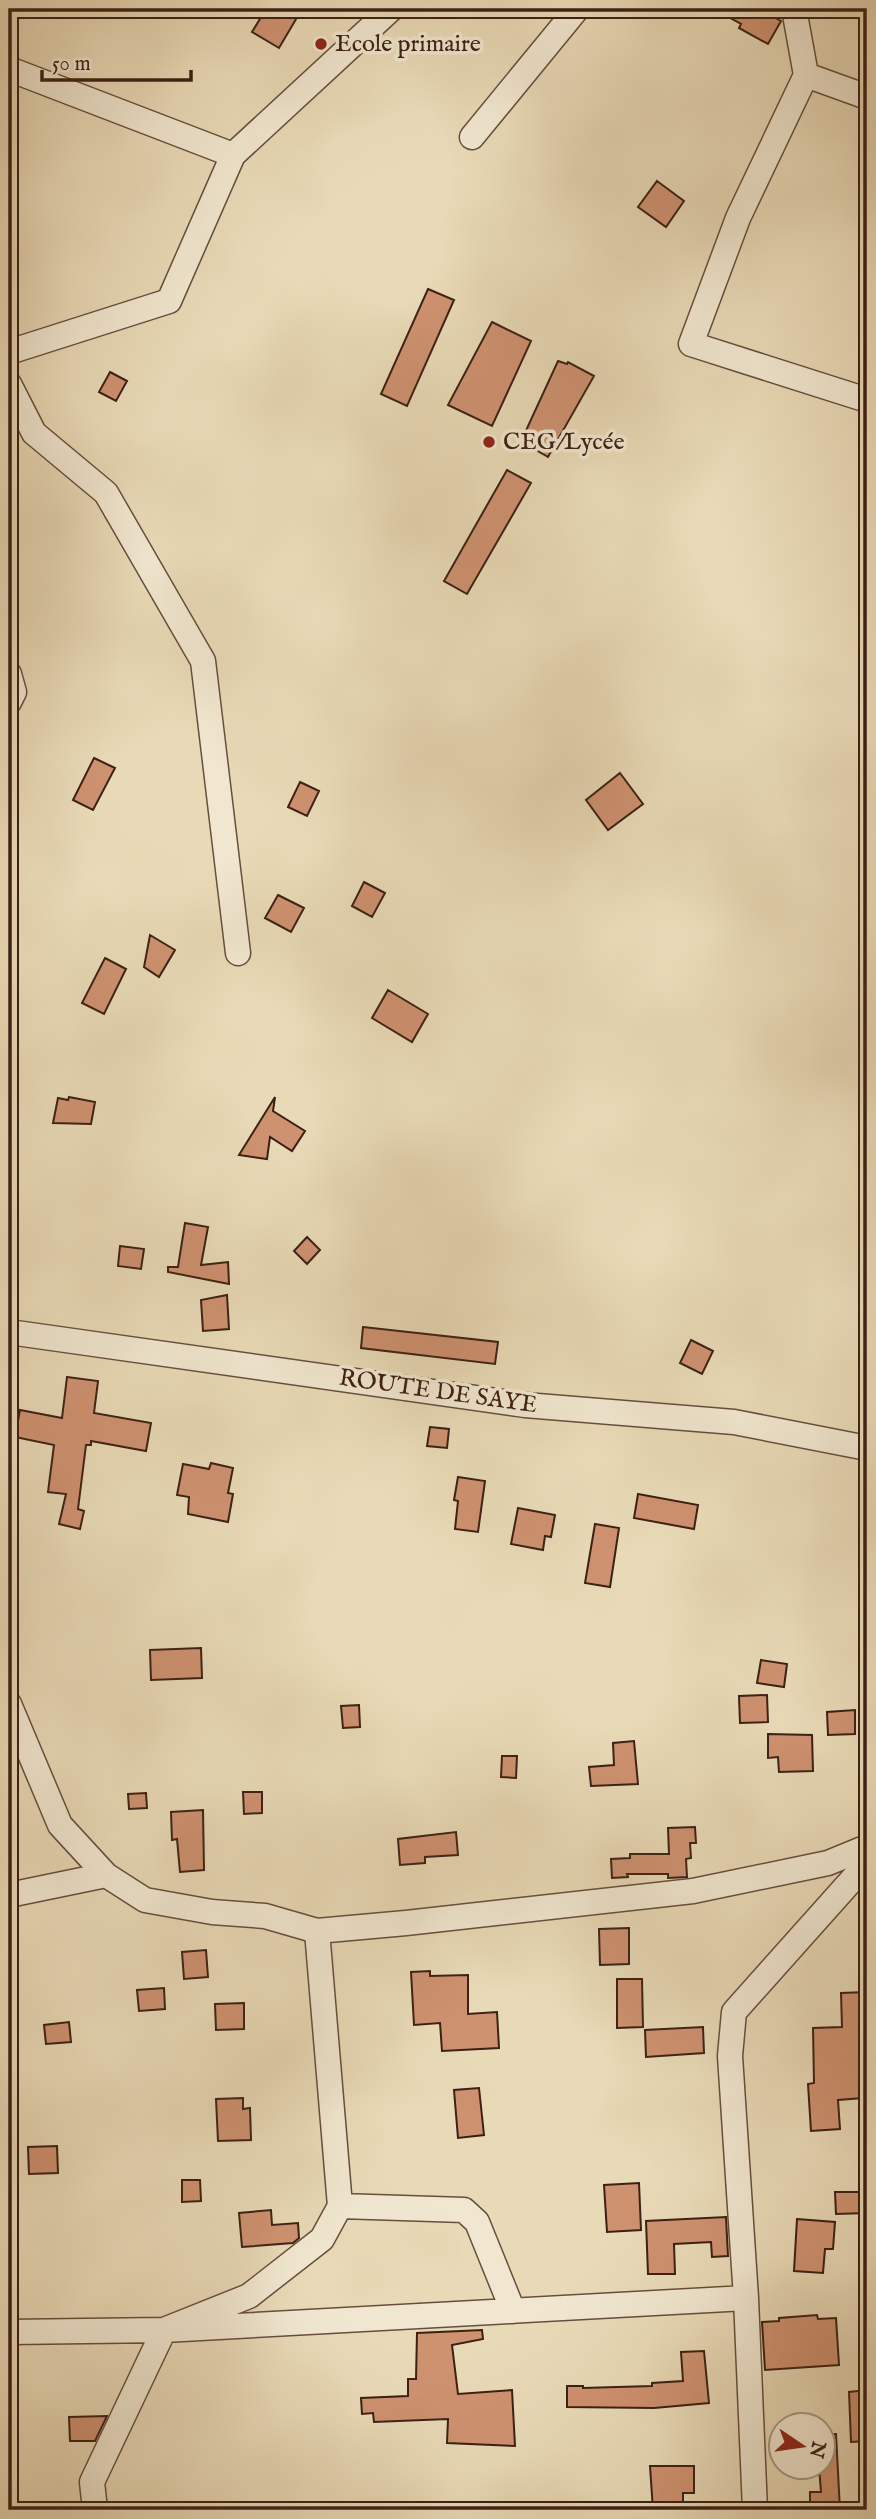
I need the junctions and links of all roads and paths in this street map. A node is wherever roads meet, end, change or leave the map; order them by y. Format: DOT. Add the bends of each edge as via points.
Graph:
graph roads {
  1 [pos="391,9"];
  2 [pos="577,9"];
  3 [pos="794,9"];
  4 [pos="9,69"];
  5 [pos="806,75"];
  6 [pos="867,97"];
  7 [pos="472,137"];
  8 [pos="233,155"];
  9 [pos="9,352"];
  10 [pos="9,384"];
  11 [pos="867,400"];
  12 [pos="9,674"];
  13 [pos="9,702"];
  14 [pos="238,953"];
  15 [pos="9,1332"];
  16 [pos="867,1448"];
  17 [pos="9,1704"];
  18 [pos="867,1847"];
  19 [pos="867,1863"];
  20 [pos="106,1875"];
  21 [pos="9,1895"];
  22 [pos="317,1931"];
  23 [pos="340,2206"];
  24 [pos="746,2298"];
  25 [pos="513,2311"];
  26 [pos="164,2330"];
  27 [pos="9,2332"];
  28 [pos="95,2510"];
  29 [pos="755,2510"];
  1 -- 8 [label="street"];
  2 -- 7 [label="street"];
  3 -- 5 [label="street"];
  4 -- 8 [label="street"];
  5 -- 6 [label="street"];
  5 -- 11 [label="street" via="738,218 691,344"];
  8 -- 9 [label="street" via="169,301"];
  10 -- 14 [label="street" via="34,433 106,494 203,661"];
  12 -- 13 [label="street" via="14,692"];
  15 -- 16 [label="street, ROUTE DE SAYE" via="525,1405 734,1422"];
  17 -- 20 [label="street" via="60,1825"];
  18 -- 22 [label="street" via="828,1863 693,1891"];
  19 -- 24 [label="street" via="734,2012 730,2056"];
  20 -- 21 [label="street"];
  20 -- 22 [label="street" via="145,1900 265,1916"];
  22 -- 23 [label="street"];
  23 -- 25 [label="street" via="464,2210 477,2222"];
  23 -- 26 [label="street" via="322,2239 249,2296"];
  24 -- 25 [label="street"];
  24 -- 29 [label="street"];
  25 -- 26 [label="street"];
  26 -- 27 [label="street"];
  26 -- 28 [label="street" via="92,2482"];
}
